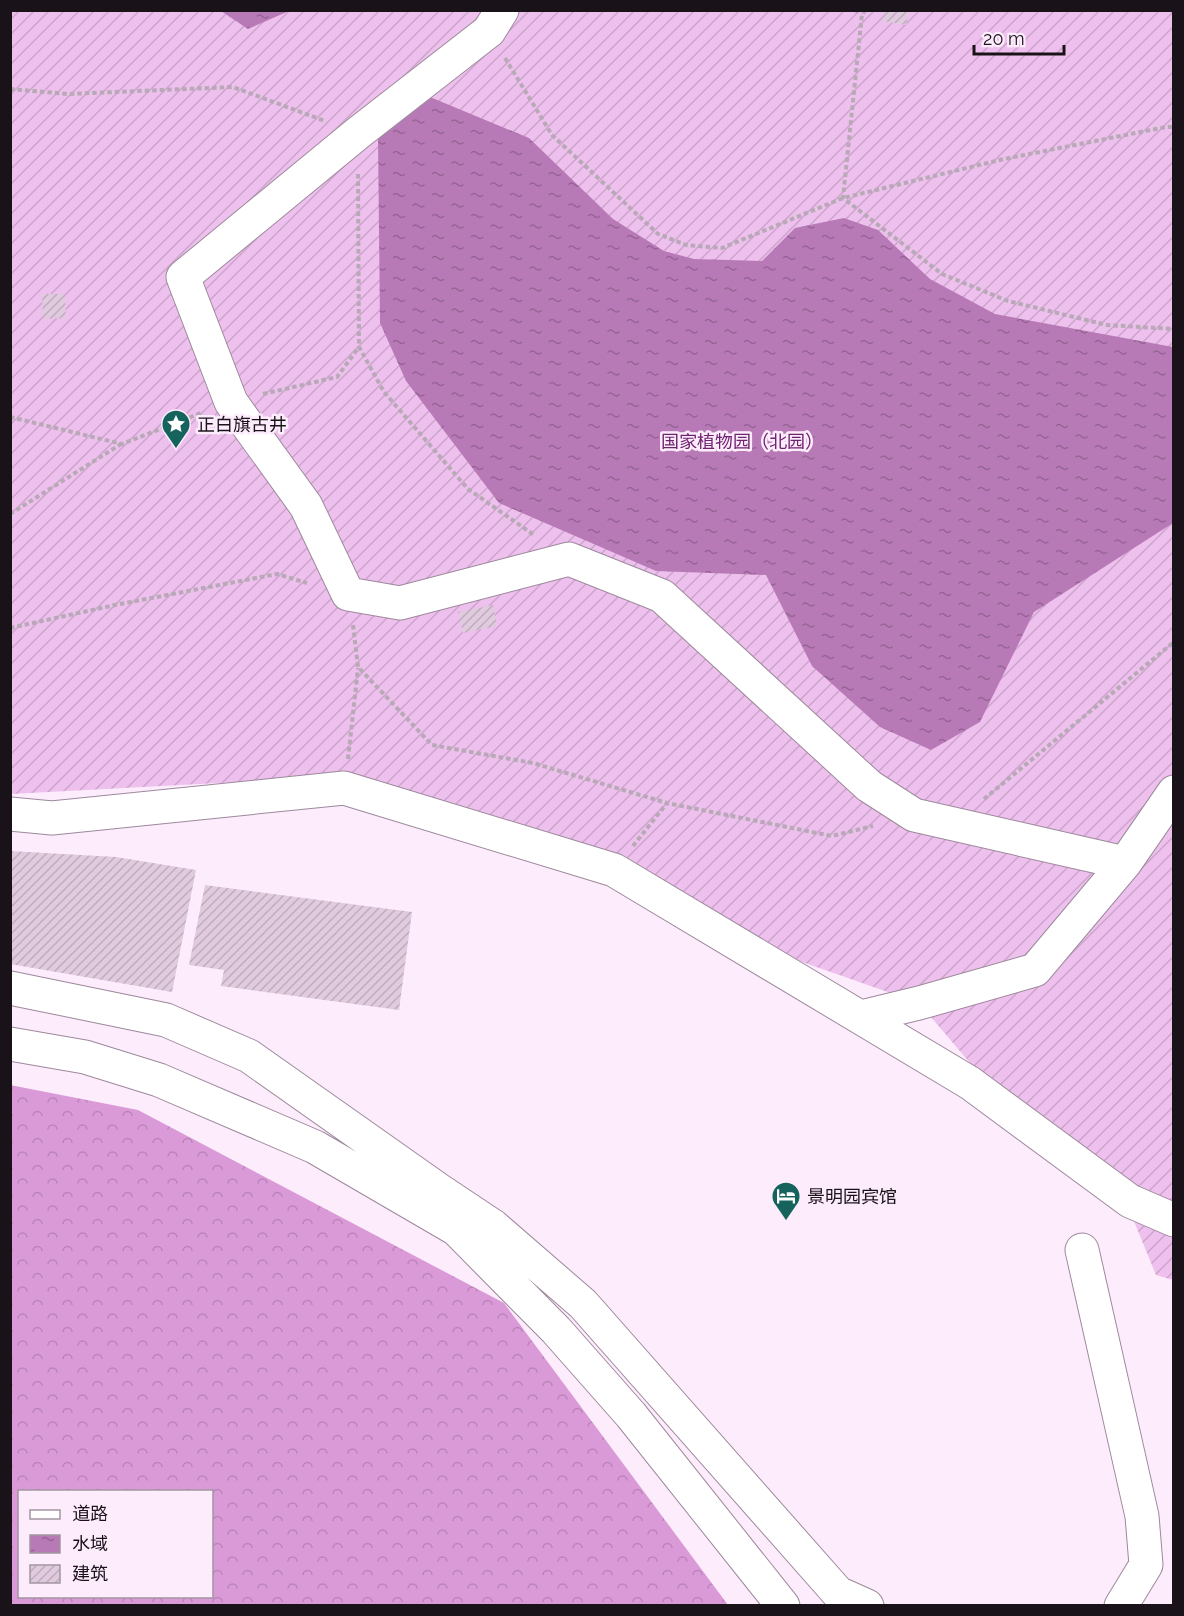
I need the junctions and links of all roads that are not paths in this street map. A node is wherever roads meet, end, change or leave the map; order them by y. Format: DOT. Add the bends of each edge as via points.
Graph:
graph roads {
  1 [pos="496,21"];
  2 [pos="1173,792"];
  3 [pos="10,814"];
  4 [pos="1125,863"];
  5 [pos="10,988"];
  6 [pos="861,1017"];
  7 [pos="10,1044"];
  8 [pos="1173,1220"];
  9 [pos="1082,1250"];
  10 [pos="783,1605"];
  11 [pos="867,1605"];
  12 [pos="1121,1605"];
  1 -- 4 [label="street" via="183,277 231,402 306,506 348,594 400,603 569,559 662,596 869,786 914,815"];
  2 -- 4 [label="street"];
  3 -- 6 [label="street" via="52,818 344,788 614,870"];
  4 -- 6 [label="street" via="1035,970"];
  5 -- 11 [label="street" via="166,1020 249,1056 493,1226 583,1304 838,1593"];
  6 -- 8 [label="street" via="970,1083 1130,1201"];
  7 -- 10 [label="street" via="85,1057 159,1080 315,1147 456,1229 556,1330 631,1415"];
  9 -- 12 [label="street" via="1142,1516 1146,1565"];
}
